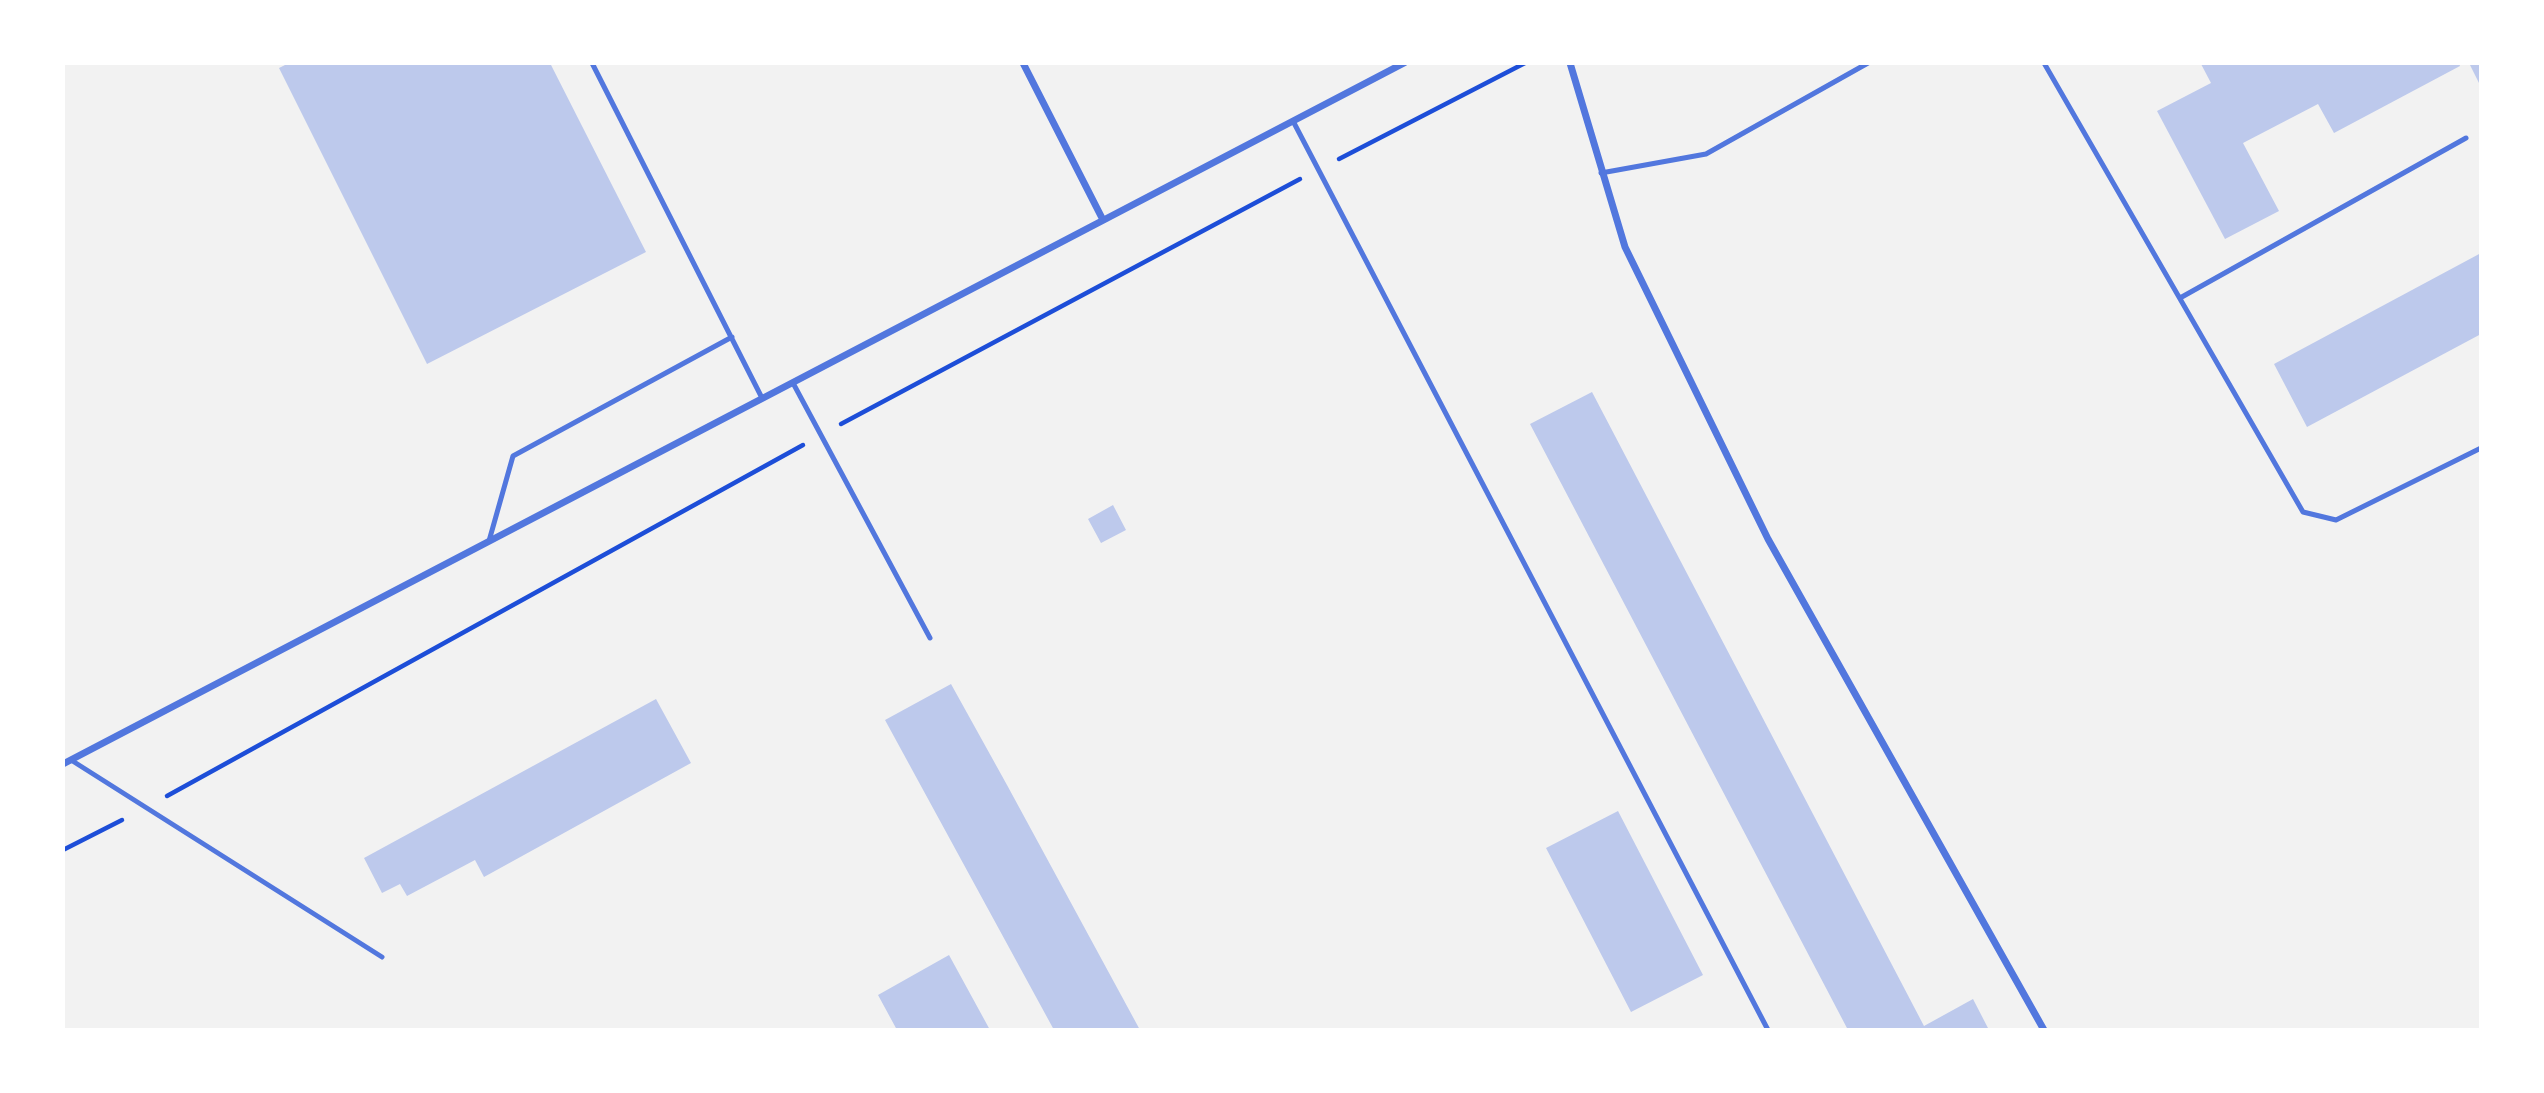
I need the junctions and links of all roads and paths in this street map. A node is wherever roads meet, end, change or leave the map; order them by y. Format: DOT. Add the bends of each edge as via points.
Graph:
graph roads {
  1 [pos="592,63"];
  2 [pos="1023,63"];
  3 [pos="1404,63"];
  4 [pos="1524,63"];
  5 [pos="1570,63"];
  6 [pos="1868,63"];
  7 [pos="2044,63"];
  8 [pos="1293,121"];
  9 [pos="2466,138"];
  10 [pos="1318,169"];
  11 [pos="1601,173"];
  12 [pos="1103,220"];
  13 [pos="2180,298"];
  14 [pos="732,337"];
  15 [pos="793,383"];
  16 [pos="762,398"];
  17 [pos="821,435"];
  18 [pos="2481,448"];
  19 [pos="489,541"];
  20 [pos="930,638"];
  21 [pos="71,760"];
  22 [pos="63,764"];
  23 [pos="146,807"];
  24 [pos="63,850"];
  25 [pos="382,957"];
  26 [pos="1768,1030"];
  27 [pos="2044,1030"];
  1 -- 14 [label="lane"];
  2 -- 12 [label="street"];
  3 -- 8 [label="street"];
  4 -- 10 [label="path"];
  5 -- 11 [label="street"];
  6 -- 11 [label="lane" via="1706,154"];
  7 -- 13 [label="lane"];
  8 -- 10 [label="lane"];
  8 -- 12 [label="street"];
  9 -- 13 [label="lane"];
  10 -- 17 [label="path"];
  10 -- 26 [label="lane"];
  11 -- 27 [label="street" via="1625,247 1768,539"];
  12 -- 15 [label="street"];
  13 -- 18 [label="lane" via="2303,512 2336,520"];
  14 -- 16 [label="lane"];
  14 -- 19 [label="lane" via="513,456"];
  15 -- 16 [label="street"];
  15 -- 17 [label="lane"];
  16 -- 19 [label="street"];
  17 -- 20 [label="lane"];
  17 -- 23 [label="path"];
  19 -- 21 [label="street"];
  21 -- 22 [label="street"];
  21 -- 23 [label="lane"];
  23 -- 24 [label="path"];
  23 -- 25 [label="lane"];
}
